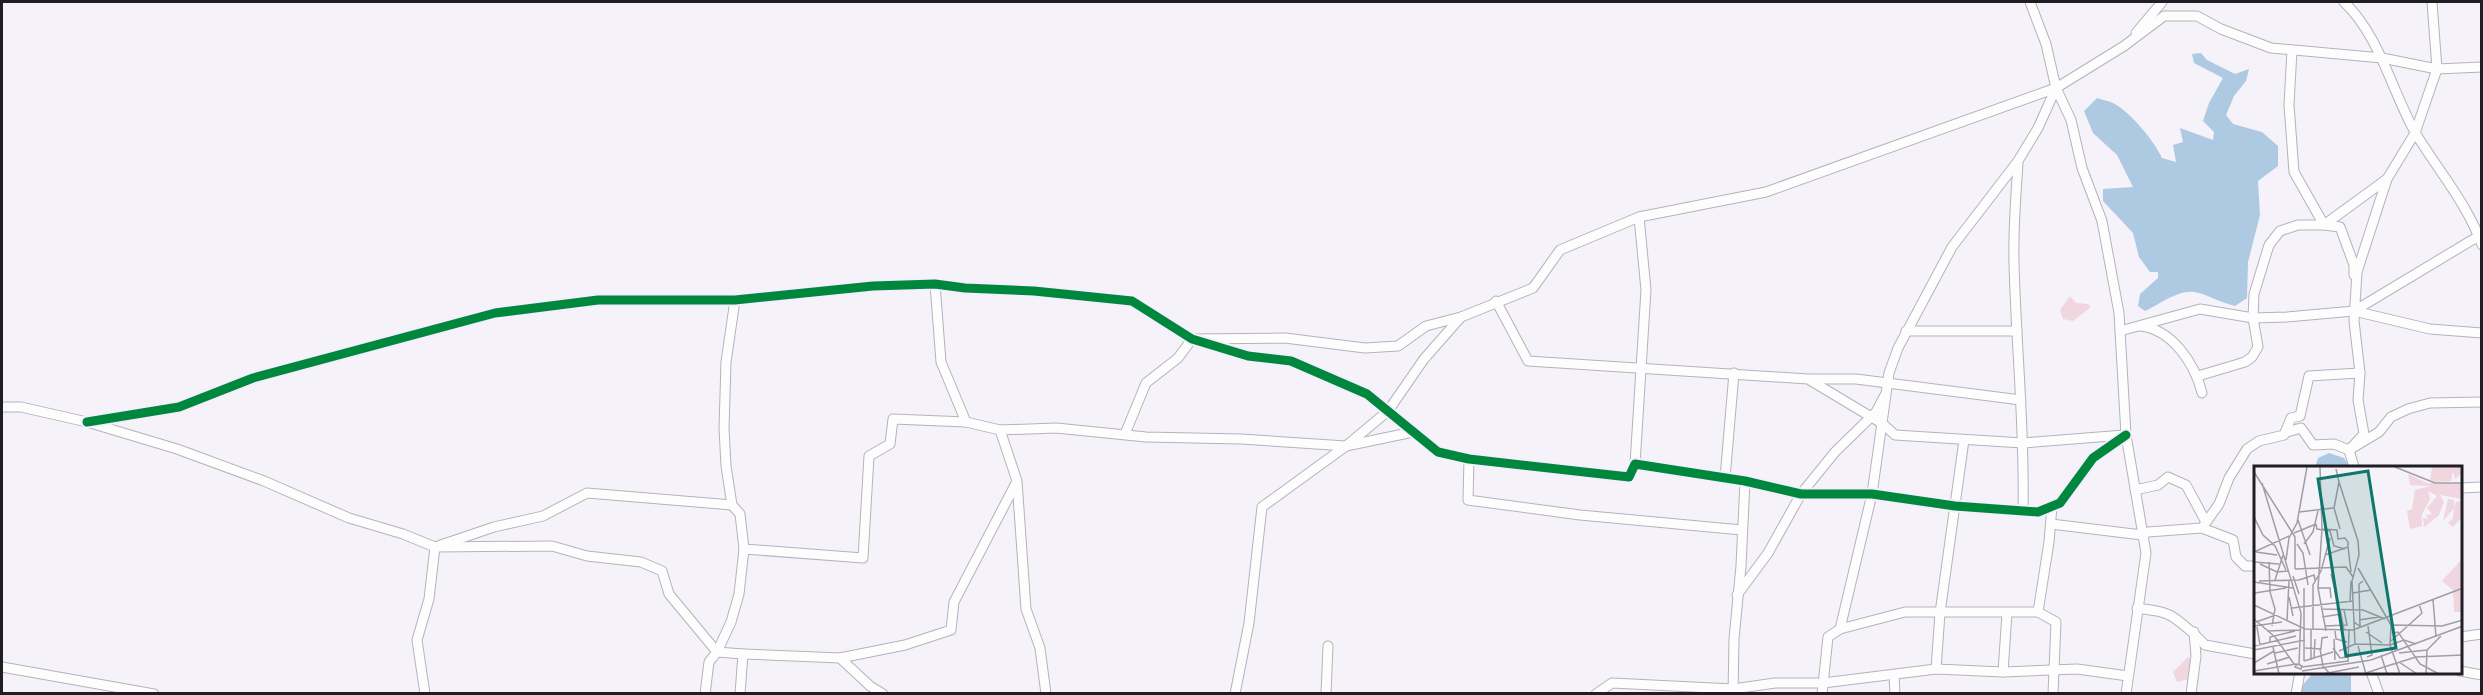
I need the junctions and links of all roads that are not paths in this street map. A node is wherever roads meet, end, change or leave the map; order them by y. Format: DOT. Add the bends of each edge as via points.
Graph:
graph roads {
  1 [pos="2030,2"];
  2 [pos="2162,2"];
  3 [pos="2344,2"];
  4 [pos="2432,2"];
  5 [pos="2124,46"];
  6 [pos="2292,50"];
  7 [pos="2382,58"];
  8 [pos="2481,67"];
  9 [pos="2437,69"];
  10 [pos="2056,88"];
  11 [pos="2415,132"];
  12 [pos="2018,161"];
  13 [pos="2387,179"];
  14 [pos="1639,218"];
  15 [pos="2324,225"];
  16 [pos="2480,238"];
  17 [pos="935,284"];
  18 [pos="735,300"];
  19 [pos="1496,301"];
  20 [pos="2354,310"];
  21 [pos="1461,317"];
  22 [pos="2253,318"];
  23 [pos="2136,326"];
  24 [pos="1906,331"];
  25 [pos="2120,331"];
  26 [pos="2017,332"];
  27 [pos="2481,333"];
  28 [pos="1192,339"];
  29 [pos="1642,370"];
  30 [pos="1734,373"];
  31 [pos="2360,373"];
  32 [pos="2198,376"];
  33 [pos="1808,379"];
  34 [pos="1888,386"];
  35 [pos="2202,393"];
  36 [pos="2021,400"];
  37 [pos="2481,402"];
  38 [pos="2,407"];
  39 [pos="1388,411"];
  40 [pos="1870,417"];
  41 [pos="87,422"];
  42 [pos="966,422"];
  43 [pos="1883,424"];
  44 [pos="1000,430"];
  45 [pos="1413,432"];
  46 [pos="2287,432"];
  47 [pos="1125,434"];
  48 [pos="2126,435"];
  49 [pos="1964,440"];
  50 [pos="2023,443"];
  51 [pos="1346,446"];
  52 [pos="2349,450"];
  53 [pos="1469,459"];
  54 [pos="1635,464"];
  55 [pos="2354,466"];
  56 [pos="1725,478"];
  57 [pos="1017,481"];
  58 [pos="1745,481"];
  59 [pos="2481,487"];
  60 [pos="2462,488"];
  61 [pos="2135,490"];
  62 [pos="1801,494"];
  63 [pos="1872,494"];
  64 [pos="732,505"];
  65 [pos="1955,506"];
  66 [pos="2052,506"];
  67 [pos="2023,511"];
  68 [pos="2050,524"];
  69 [pos="2204,525"];
  70 [pos="1742,530"];
  71 [pos="2142,535"];
  72 [pos="435,548"];
  73 [pos="744,549"];
  74 [pos="2254,566"];
  75 [pos="1737,595"];
  76 [pos="2137,608"];
  77 [pos="2038,612"];
  78 [pos="1940,613"];
  79 [pos="2007,614"];
  80 [pos="1840,629"];
  81 [pos="2194,632"];
  82 [pos="2481,634"];
  83 [pos="2462,637"];
  84 [pos="1328,646"];
  85 [pos="717,652"];
  86 [pos="743,654"];
  87 [pos="2254,654"];
  88 [pos="840,658"];
  89 [pos="2,667"];
  90 [pos="2055,668"];
  91 [pos="1936,669"];
  92 [pos="2462,671"];
  93 [pos="2003,672"];
  94 [pos="2300,674"];
  95 [pos="2372,674"];
  96 [pos="1894,675"];
  97 [pos="2481,675"];
  98 [pos="2128,676"];
  99 [pos="1822,688"];
  100 [pos="1665,689"];
  101 [pos="1733,691"];
  102 [pos="154,693"];
  103 [pos="425,693"];
  104 [pos="705,693"];
  105 [pos="740,693"];
  106 [pos="883,693"];
  107 [pos="1046,693"];
  108 [pos="1235,693"];
  109 [pos="1326,693"];
  110 [pos="1596,693"];
  111 [pos="1896,693"];
  112 [pos="2053,693"];
  113 [pos="2126,693"];
  114 [pos="2191,693"];
  115 [pos="2296,693"];
  116 [pos="2379,693"];
  1 -- 10 [label="street" via="2046,44"];
  2 -- 5 [label="street"];
  3 -- 7 [label="street"];
  4 -- 9 [label="street"];
  5 -- 6 [label="street" via="2164,16 2198,16 2271,48"];
  5 -- 10 [label="street"];
  6 -- 7 [label="street"];
  6 -- 15 [label="street" via="2289,105 2294,172"];
  7 -- 9 [label="street"];
  7 -- 11 [label="street"];
  8 -- 9 [label="street"];
  9 -- 11 [label="street"];
  10 -- 12 [label="street"];
  10 -- 14 [label="street" via="1766,192"];
  10 -- 25 [label="street" via="2071,120 2082,168 2102,221"];
  11 -- 13 [label="street"];
  11 -- 16 [label="street"];
  12 -- 24 [label="street" via="1952,247"];
  12 -- 26 [label="street" via="2014,223"];
  13 -- 15 [label="street"];
  13 -- 20 [label="street" via="2358,272"];
  14 -- 19 [label="street" via="1560,250 1533,288"];
  14 -- 29 [label="street" via="1646,290"];
  15 -- 20 [label="street" via="2340,227 2344,236 2354,265"];
  15 -- 22 [label="street" via="2298,225 2280,231 2269,245 2254,294"];
  16 -- 20 [label="street"];
  17 -- 18 [label="street"];
  17 -- 28 [label="street" via="1132,301"];
  17 -- 42 [label="street" via="941,362"];
  18 -- 41 [label="street" via="598,300 495,313 253,378 179,407"];
  18 -- 64 [label="street" via="726,362 724,428"];
  19 -- 21 [label="street"];
  19 -- 29 [label="street" via="1528,361"];
  20 -- 22 [label="street"];
  20 -- 27 [label="street" via="2430,328"];
  20 -- 31 [label="street"];
  21 -- 28 [label="street" via="1426,326 1398,346 1365,348 1285,338"];
  21 -- 39 [label="street" via="1424,359"];
  22 -- 23 [label="street" via="2200,309"];
  22 -- 32 [label="street" via="2258,347 2252,357"];
  23 -- 25 [label="street"];
  23 -- 32 [label="street" via="2167,336"];
  24 -- 26 [label="street"];
  24 -- 34 [label="street"];
  25 -- 48 [label="street"];
  26 -- 36 [label="street"];
  28 -- 39 [label="street" via="1248,356 1291,361 1368,394"];
  28 -- 47 [label="street" via="1178,358 1146,383"];
  29 -- 30 [label="street"];
  29 -- 54 [label="street"];
  30 -- 33 [label="street"];
  30 -- 56 [label="street"];
  31 -- 46 [label="street" via="2309,376 2300,416 2291,418"];
  31 -- 52 [label="street" via="2358,400 2364,434"];
  32 -- 35 [label="street"];
  33 -- 34 [label="street" via="1856,379"];
  33 -- 40 [label="street"];
  34 -- 36 [label="street"];
  34 -- 40 [label="street"];
  34 -- 43 [label="street"];
  36 -- 50 [label="street"];
  37 -- 52 [label="street" via="2430,403 2408,409 2391,417 2379,432"];
  38 -- 41 [label="street" via="21,407"];
  39 -- 45 [label="street"];
  39 -- 51 [label="street"];
  40 -- 43 [label="street"];
  40 -- 62 [label="street"];
  41 -- 72 [label="street" via="188,453"];
  42 -- 44 [label="street"];
  42 -- 73 [label="street" via="893,419 890,444 868,456 863,558"];
  43 -- 49 [label="street" via="1894,435"];
  43 -- 63 [label="street"];
  44 -- 47 [label="street" via="1056,428"];
  44 -- 57 [label="street"];
  45 -- 51 [label="street"];
  45 -- 53 [label="street" via="1438,452"];
  46 -- 52 [label="street" via="2301,428 2313,445 2334,444"];
  46 -- 69 [label="street" via="2253,443 2247,449"];
  47 -- 51 [label="street"];
  48 -- 50 [label="street"];
  48 -- 61 [label="street"];
  48 -- 66 [label="street" via="2093,458 2060,503"];
  49 -- 50 [label="street"];
  49 -- 65 [label="street"];
  50 -- 67 [label="street"];
  51 -- 108 [label="street" via="1262,507 1249,623"];
  52 -- 55 [label="street"];
  53 -- 54 [label="street" via="1629,477"];
  53 -- 70 [label="street" via="1468,500"];
  54 -- 56 [label="street"];
  56 -- 58 [label="street"];
  57 -- 88 [label="street" via="954,602 951,630 905,645"];
  57 -- 107 [label="street" via="1026,609 1040,648"];
  58 -- 62 [label="street"];
  58 -- 70 [label="street"];
  59 -- 60 [label="street"];
  61 -- 69 [label="street" via="2158,485 2168,477 2186,484"];
  61 -- 71 [label="street"];
  62 -- 63 [label="street"];
  62 -- 75 [label="street" via="1768,553"];
  63 -- 65 [label="street"];
  63 -- 80 [label="street"];
  64 -- 72 [label="street" via="587,492 543,516 494,526"];
  64 -- 73 [label="street" via="740,513"];
  65 -- 67 [label="street"];
  65 -- 78 [label="street"];
  66 -- 67 [label="street" via="2038,512"];
  66 -- 68 [label="street"];
  68 -- 71 [label="street"];
  68 -- 77 [label="street"];
  69 -- 71 [label="street"];
  69 -- 74 [label="street" via="2233,540 2236,557 2245,566"];
  70 -- 75 [label="street"];
  71 -- 76 [label="street" via="2146,553"];
  72 -- 85 [label="street" via="552,546 587,556 641,562 662,571 669,594"];
  72 -- 103 [label="street" via="429,599 417,640"];
  73 -- 85 [label="street" via="739,594"];
  75 -- 101 [label="street"];
  76 -- 81 [label="street" via="2167,614"];
  76 -- 98 [label="street"];
  77 -- 79 [label="street"];
  77 -- 90 [label="street" via="2056,622"];
  78 -- 79 [label="street"];
  78 -- 80 [label="street" via="1905,612"];
  78 -- 91 [label="street"];
  79 -- 93 [label="street"];
  80 -- 99 [label="street" via="1828,637"];
  81 -- 87 [label="street" via="2205,645"];
  81 -- 114 [label="street" via="2196,656"];
  82 -- 83 [label="street"];
  84 -- 109 [label="street"];
  85 -- 86 [label="street"];
  85 -- 104 [label="street" via="709,662"];
  86 -- 88 [label="street"];
  86 -- 105 [label="street"];
  88 -- 106 [label="street"];
  89 -- 102 [label="street"];
  90 -- 93 [label="street"];
  90 -- 98 [label="street"];
  90 -- 112 [label="street"];
  91 -- 93 [label="street"];
  91 -- 96 [label="street"];
  92 -- 97 [label="street"];
  94 -- 115 [label="street"];
  95 -- 116 [label="street"];
  96 -- 99 [label="street"];
  96 -- 111 [label="street"];
  98 -- 113 [label="street"];
  99 -- 101 [label="street" via="1775,683"];
  100 -- 101 [label="street"];
  100 -- 110 [label="street" via="1612,683"];
}
